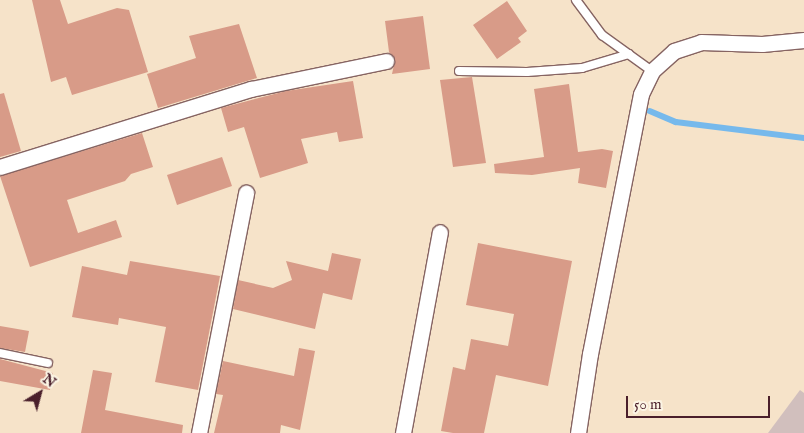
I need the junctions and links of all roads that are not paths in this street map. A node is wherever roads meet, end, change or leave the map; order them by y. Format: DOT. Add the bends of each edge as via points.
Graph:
graph roads {
  1 [pos="576,0"];
  2 [pos="804,40"];
  3 [pos="629,54"];
  4 [pos="386,61"];
  5 [pos="459,71"];
  6 [pos="652,71"];
  7 [pos="0,167"];
  8 [pos="246,193"];
  9 [pos="440,232"];
  10 [pos="0,353"];
  11 [pos="48,362"];
  12 [pos="199,433"];
  13 [pos="403,433"];
  14 [pos="578,433"];
  1 -- 3 [label="lane" via="602,35"];
  2 -- 6 [label="street" via="762,44 701,42 674,51"];
  3 -- 5 [label="lane" via="582,68 528,72"];
  3 -- 6 [label="lane"];
  4 -- 7 [label="street" via="251,89"];
  6 -- 14 [label="street" via="639,104 590,354"];
  8 -- 12 [label="street"];
  9 -- 13 [label="street"];
  10 -- 11 [label="lane"];
}
